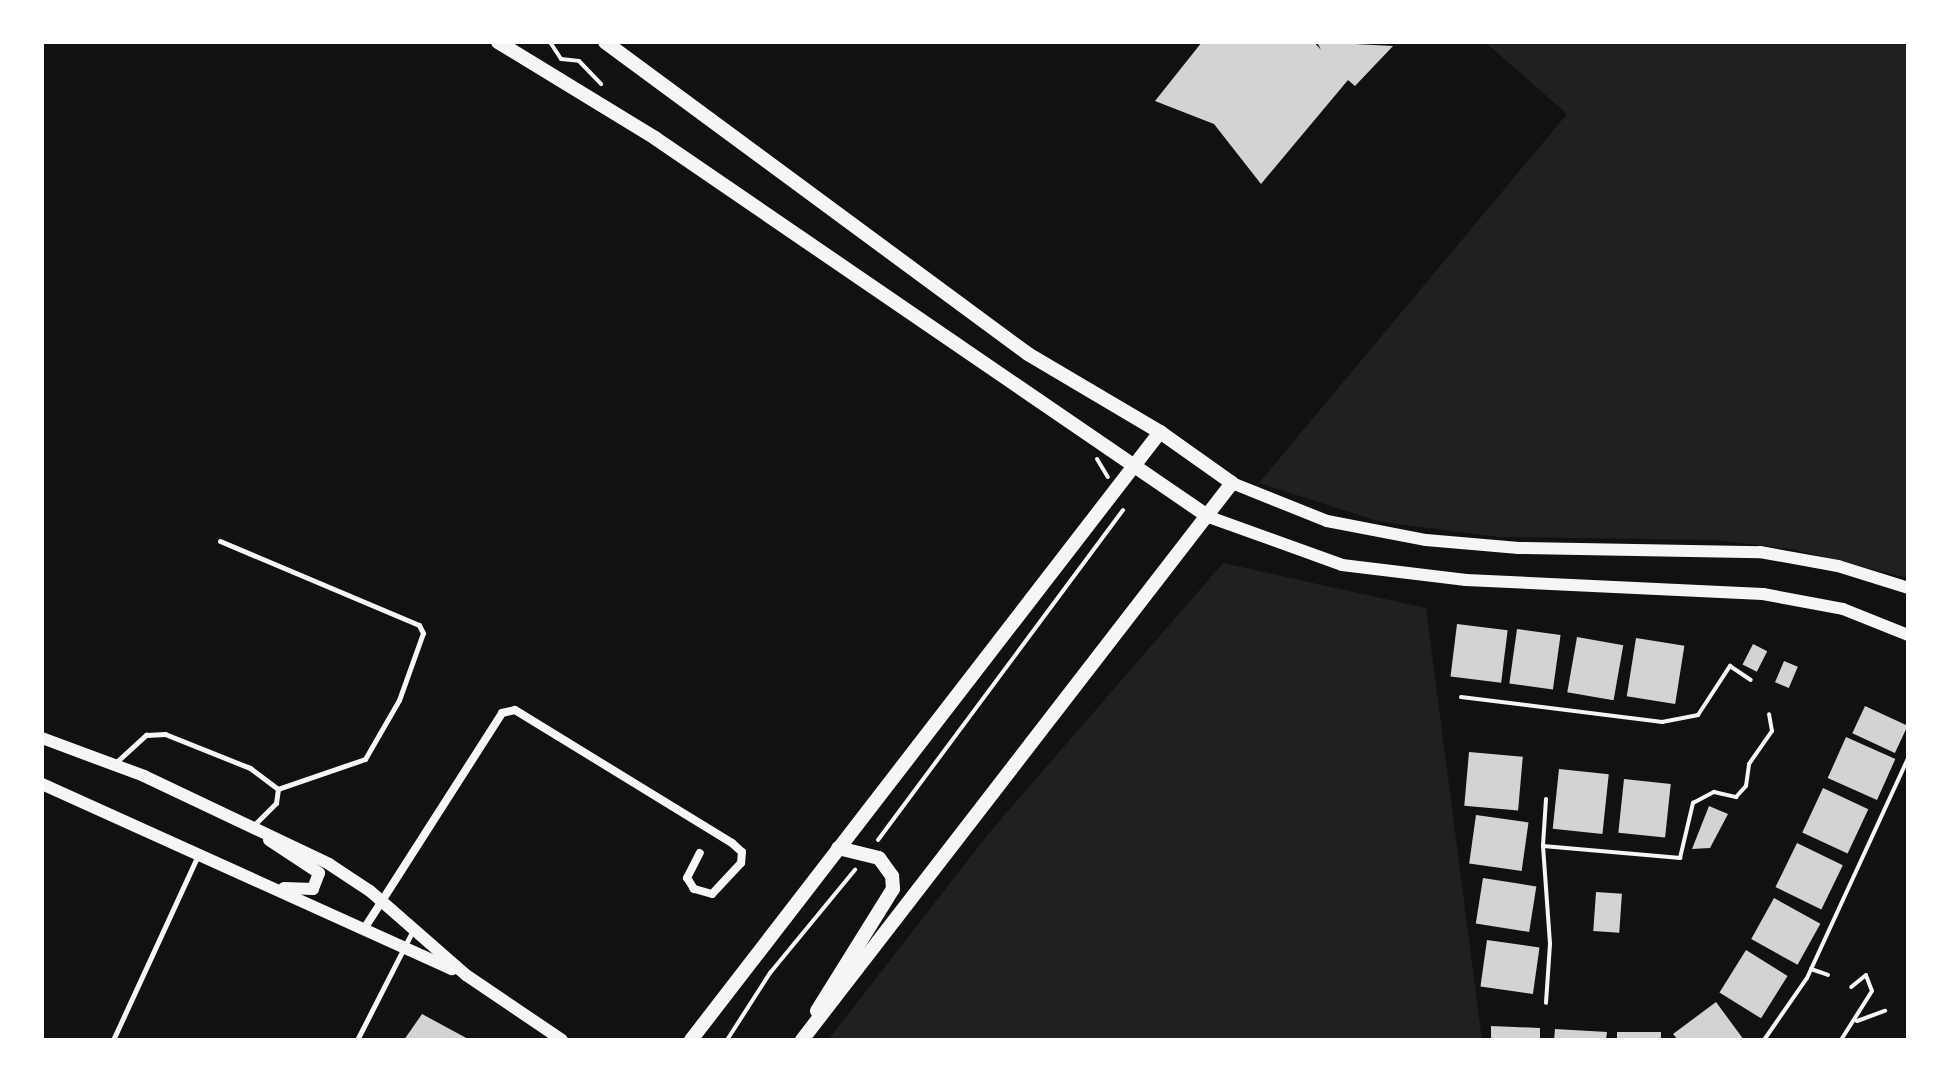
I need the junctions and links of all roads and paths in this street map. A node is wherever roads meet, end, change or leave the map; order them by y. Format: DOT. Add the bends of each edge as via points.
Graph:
graph roads {
  1 [pos="498,42"];
  2 [pos="550,42"];
  3 [pos="605,42"];
  4 [pos="606,89"];
  5 [pos="1160,432"];
  6 [pos="1101,446"];
  7 [pos="1132,467"];
  8 [pos="1232,483"];
  9 [pos="1118,486"];
  10 [pos="1209,517"];
  11 [pos="220,541"];
  12 [pos="1908,588"];
  13 [pos="1908,635"];
  14 [pos="1751,680"];
  15 [pos="1461,697"];
  16 [pos="1769,714"];
  17 [pos="42,738"];
  18 [pos="1908,758"];
  19 [pos="113,765"];
  20 [pos="42,784"];
  21 [pos="278,789"];
  22 [pos="1546,799"];
  23 [pos="252,828"];
  24 [pos="1543,846"];
  25 [pos="838,848"];
  26 [pos="200,851"];
  27 [pos="869,852"];
  28 [pos="700,853"];
  29 [pos="257,881"];
  30 [pos="382,902"];
  31 [pos="364,929"];
  32 [pos="413,929"];
  33 [pos="404,947"];
  34 [pos="1811,969"];
  35 [pos="466,975"];
  36 [pos="1828,975"];
  37 [pos="1851,987"];
  38 [pos="1546,1003"];
  39 [pos="1885,1011"];
  40 [pos="1857,1021"];
  41 [pos="113,1040"];
  42 [pos="357,1040"];
  43 [pos="561,1040"];
  44 [pos="691,1040"];
  45 [pos="727,1040"];
  46 [pos="802,1040"];
  47 [pos="1764,1040"];
  48 [pos="1841,1040"];
  1 -- 6 [label="main road" via="667,146"];
  2 -- 4 [label="path" via="561,59 579,61"];
  3 -- 5 [label="main road" via="1028,354"];
  5 -- 7 [label="main road"];
  5 -- 8 [label="main road"];
  6 -- 7 [label="main road"];
  6 -- 9 [label="path" via="1095,464"];
  7 -- 9 [label="main road"];
  7 -- 10 [label="main road"];
  8 -- 10 [label="main road"];
  8 -- 12 [label="street" via="1327,521 1426,540 1519,548 1760,552 1838,566"];
  9 -- 25 [label="main road"];
  9 -- 27 [label="path" via="1126,502 1119,519"];
  10 -- 13 [label="street" via="1342,565 1466,580 1763,594 1843,609"];
  10 -- 46 [label="main road"];
  11 -- 21 [label="lane" via="419,625 423,633 399,700 365,759"];
  14 -- 15 [label="path" via="1730,666 1698,715 1662,722"];
  16 -- 24 [label="path" via="1772,731 1749,764 1746,786 1736,797 1714,792 1693,803 1680,858"];
  17 -- 19 [label="street"];
  18 -- 34 [label="path"];
  19 -- 21 [label="lane" via="146,735 165,734 250,768"];
  19 -- 23 [label="street"];
  20 -- 26 [label="street"];
  21 -- 23 [label="lane" via="276,803"];
  22 -- 24 [label="path"];
  23 -- 29 [label="street" via="315,868 320,878 313,889 297,891"];
  23 -- 30 [label="street" via="329,864"];
  24 -- 38 [label="path" via="1550,944"];
  25 -- 27 [label="main road"];
  25 -- 44 [label="main road"];
  26 -- 29 [label="street"];
  26 -- 41 [label="lane"];
  27 -- 45 [label="path" via="770,973"];
  27 -- 46 [label="main road" via="892,876 889,903 830,984"];
  28 -- 30 [label="street" via="687,878 694,889 712,894 741,863 742,852 515,710 502,713 493,725"];
  29 -- 31 [label="street"];
  30 -- 31 [label="street"];
  30 -- 32 [label="street"];
  31 -- 33 [label="street"];
  32 -- 33 [label="lane"];
  32 -- 35 [label="street"];
  33 -- 35 [label="street"];
  33 -- 42 [label="lane"];
  34 -- 36 [label="path"];
  34 -- 47 [label="path"];
  35 -- 43 [label="street"];
  37 -- 40 [label="path" via="1861,975 1870,980 1872,991"];
  39 -- 40 [label="path"];
  40 -- 48 [label="path"];
}
